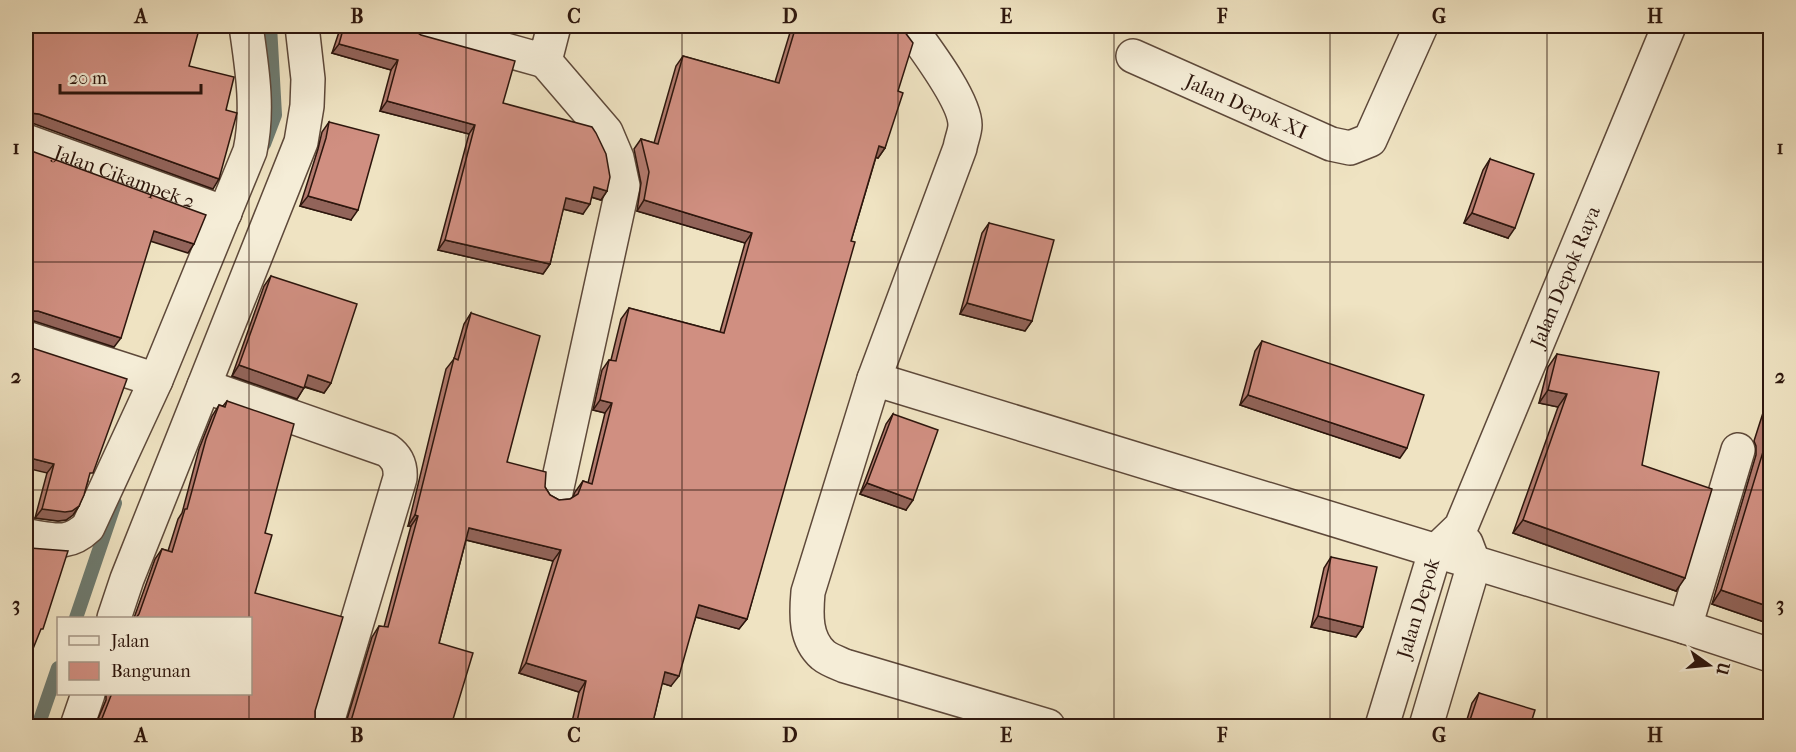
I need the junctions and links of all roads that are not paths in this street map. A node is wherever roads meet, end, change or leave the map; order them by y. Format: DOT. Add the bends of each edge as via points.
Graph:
graph roads {
  1 [pos="246,26"];
  2 [pos="302,26"];
  3 [pos="419,26"];
  4 [pos="554,26"];
  5 [pos="909,26"];
  6 [pos="1421,26"];
  7 [pos="1669,26"];
  8 [pos="1133,56"];
  9 [pos="545,61"];
  10 [pos="26,141"];
  11 [pos="225,213"];
  12 [pos="26,338"];
  13 [pos="874,379"];
  14 [pos="156,380"];
  15 [pos="204,386"];
  16 [pos="1738,450"];
  17 [pos="556,492"];
  18 [pos="1461,527"];
  19 [pos="26,536"];
  20 [pos="1435,552"];
  21 [pos="1474,564"];
  22 [pos="114,617"];
  23 [pos="1684,627"];
  24 [pos="1770,655"];
  25 [pos="87,695"];
  26 [pos="77,726"];
  27 [pos="326,726"];
  28 [pos="1048,726"];
  29 [pos="1382,726"];
  30 [pos="1426,726"];
  1 -- 11 [label="street" via="255,90 255,127 250,151"];
  2 -- 15 [label="street" via="309,79 301,142"];
  3 -- 9 [label="street"];
  4 -- 9 [label="street"];
  5 -- 13 [label="street" via="959,105 965,125 960,148"];
  6 -- 8 [label="street, Jalan Depok XI" via="1370,140 1350,148 1331,144"];
  7 -- 18 [label="street, Jalan Depok Raya"];
  9 -- 17 [label="street" via="606,132 623,186"];
  10 -- 11 [label="street, Jalan Cikampek 2"];
  11 -- 14 [label="street"];
  12 -- 14 [label="street"];
  13 -- 20 [label="street"];
  13 -- 28 [label="street" via="808,592 806,616 810,636 823,655 844,666"];
  14 -- 19 [label="street" via="88,527 77,537 61,540"];
  15 -- 22 [label="street"];
  15 -- 27 [label="street" via="387,450 401,468"];
  16 -- 23 [label="street"];
  18 -- 20 [label="street, Jalan Depok"];
  18 -- 21 [label="street, Jalan Depok"];
  20 -- 21 [label="street"];
  20 -- 29 [label="street, Jalan Depok"];
  21 -- 23 [label="street"];
  21 -- 30 [label="street, Jalan Depok"];
  23 -- 24 [label="street"];
  25 -- 26 [label="street"];
}
